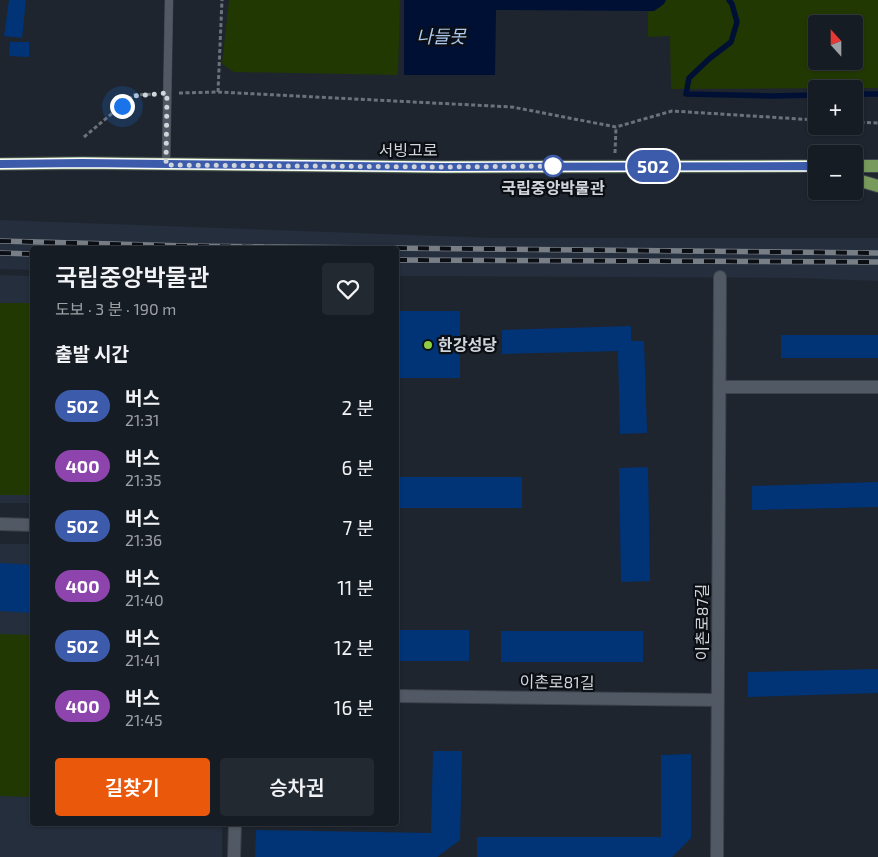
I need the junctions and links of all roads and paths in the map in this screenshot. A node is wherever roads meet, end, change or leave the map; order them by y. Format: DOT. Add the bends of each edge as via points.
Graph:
graph roads {
  1 [pos="169,0"];
  2 [pos="222,0"];
  3 [pos="218,92"];
  4 [pos="167,93"];
  5 [pos="808,120"];
  6 [pos="863,122"];
  7 [pos="878,123"];
  8 [pos="616,126"];
  9 [pos="84,137"];
  10 [pos="0,164"];
  11 [pos="166,165"];
  12 [pos="615,166"];
  13 [pos="863,166"];
  14 [pos="878,166"];
  15 [pos="808,167"];
  16 [pos="863,182"];
  17 [pos="878,186"];
  18 [pos="720,277"];
  19 [pos="720,387"];
  20 [pos="878,387"];
  21 [pos="0,524"];
  22 [pos="30,525"];
  23 [pos="399,696"];
  24 [pos="718,700"];
  25 [pos="235,826"];
  26 [pos="234,857"];
  27 [pos="717,857"];
  1 -- 4 [label="lane"];
  2 -- 3 [label="path"];
  3 -- 4 [label="path"];
  3 -- 8 [label="path" via="512,107"];
  4 -- 9 [label="path" via="134,96"];
  4 -- 11 [label="lane"];
  5 -- 8 [label="path" via="672,111"];
  6 -- 7 [label="path"];
  8 -- 12 [label="path"];
  10 -- 11 [label="main road, 서빙고로"];
  11 -- 12 [label="main road, 서빙고로"];
  12 -- 15 [label="main road, 서빙고로"];
  13 -- 14 [label="main road"];
  16 -- 17 [label="main road"];
  18 -- 19 [label="street, 이촌로87길"];
  19 -- 20 [label="street"];
  19 -- 24 [label="street, 이촌로87길"];
  21 -- 22 [label="street"];
  23 -- 24 [label="street, 이촌로81길"];
  24 -- 27 [label="street, 이촌로87길"];
  25 -- 26 [label="street"];
}
